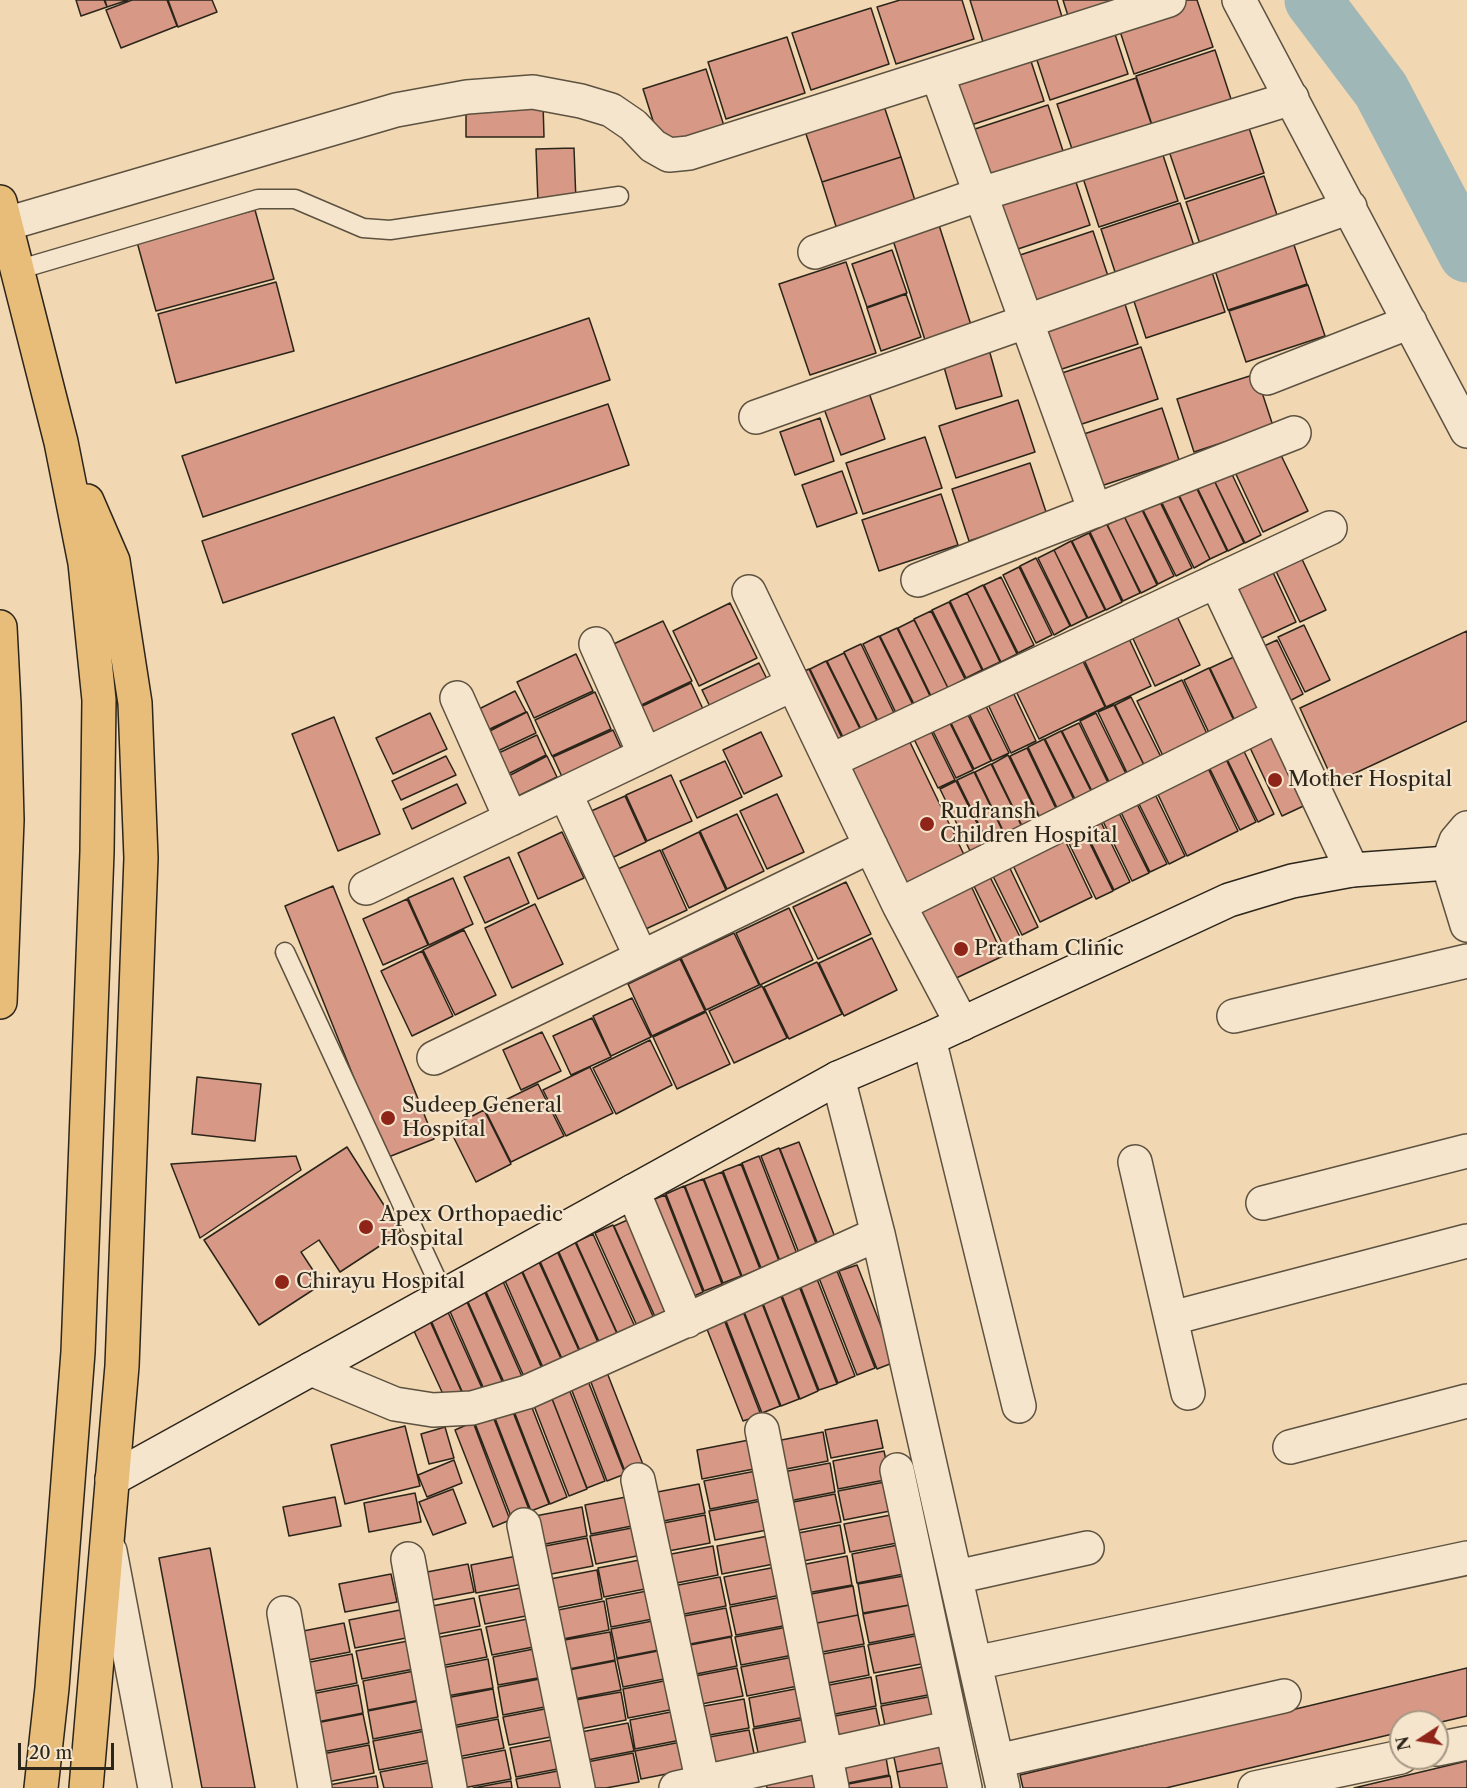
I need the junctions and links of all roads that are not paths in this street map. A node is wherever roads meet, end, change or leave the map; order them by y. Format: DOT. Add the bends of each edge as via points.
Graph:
graph roads {
  1 [pos="1169,0"];
  2 [pos="1239,0"];
  3 [pos="938,74"];
  4 [pos="1292,98"];
  5 [pos="981,194"];
  6 [pos="619,195"];
  7 [pos="1350,207"];
  8 [pos="3,213"];
  9 [pos="815,252"];
  10 [pos="17,270"];
  11 [pos="1027,322"];
  12 [pos="1410,322"];
  13 [pos="1267,378"];
  14 [pos="756,417"];
  15 [pos="1467,431"];
  16 [pos="1294,433"];
  17 [pos="61,442"];
  18 [pos="1095,511"];
  19 [pos="1330,528"];
  20 [pos="918,580"];
  21 [pos="1216,581"];
  22 [pos="749,592"];
  23 [pos="0,627"];
  24 [pos="596,644"];
  25 [pos="793,684"];
  26 [pos="457,698"];
  27 [pos="1278,716"];
  28 [pos="645,755"];
  29 [pos="830,761"];
  30 [pos="565,793"];
  31 [pos="511,819"];
  32 [pos="1467,828"];
  33 [pos="871,846"];
  34 [pos="1457,863"];
  35 [pos="1352,870"];
  36 [pos="366,888"];
  37 [pos="899,905"];
  38 [pos="1467,925"];
  39 [pos="285,952"];
  40 [pos="641,957"];
  41 [pos="1467,960"];
  42 [pos="0,1002"];
  43 [pos="1234,1016"];
  44 [pos="962,1024"];
  45 [pos="929,1039"];
  46 [pos="434,1058"];
  47 [pos="838,1078"];
  48 [pos="1467,1150"];
  49 [pos="1136,1162"];
  50 [pos="633,1191"];
  51 [pos="1263,1203"];
  52 [pos="878,1234"];
  53 [pos="1467,1241"];
  54 [pos="444,1295"];
  55 [pos="1172,1318"];
  56 [pos="687,1321"];
  57 [pos="311,1369"];
  58 [pos="1188,1393"];
  59 [pos="1467,1401"];
  60 [pos="1019,1406"];
  61 [pos="762,1430"];
  62 [pos="1290,1447"];
  63 [pos="897,1470"];
  64 [pos="112,1479"];
  65 [pos="638,1480"];
  66 [pos="524,1525"];
  67 [pos="107,1534"];
  68 [pos="1087,1548"];
  69 [pos="408,1558"];
  70 [pos="1467,1558"];
  71 [pos="956,1577"];
  72 [pos="284,1612"];
  73 [pos="975,1663"];
  74 [pos="1284,1696"];
  75 [pos="952,1727"];
  76 [pos="1467,1743"];
  77 [pos="1449,1747"];
  78 [pos="825,1756"];
  79 [pos="1389,1760"];
  80 [pos="1000,1774"];
  81 [pos="695,1786"];
  82 [pos="41,1788"];
  83 [pos="86,1788"];
  84 [pos="155,1788"];
  85 [pos="315,1788"];
  86 [pos="450,1788"];
  87 [pos="578,1788"];
  88 [pos="832,1788"];
  89 [pos="965,1788"];
  90 [pos="1255,1788"];
  1 -- 3 [label="street"];
  2 -- 4 [label="street"];
  3 -- 5 [label="street"];
  3 -- 8 [label="street" via="688,153 669,155 611,110 580,101 533,92 467,97 396,111"];
  4 -- 5 [label="street"];
  4 -- 7 [label="street"];
  5 -- 9 [label="street"];
  5 -- 11 [label="street"];
  6 -- 10 [label="lane" via="390,230 363,228 295,200 258,199"];
  7 -- 11 [label="street"];
  7 -- 12 [label="street"];
  8 -- 10 [label="highway"];
  10 -- 17 [label="highway"];
  11 -- 14 [label="street"];
  11 -- 18 [label="street"];
  12 -- 13 [label="street"];
  12 -- 15 [label="street"];
  16 -- 18 [label="street"];
  17 -- 64 [label="highway" via="113,561 135,703 141,858 122,1366"];
  17 -- 82 [label="highway" via="85,563 99,700 97,852 78,1352"];
  18 -- 20 [label="street"];
  19 -- 21 [label="street"];
  21 -- 27 [label="street"];
  21 -- 29 [label="street"];
  22 -- 25 [label="street"];
  23 -- 42 [label="highway" via="7,820"];
  24 -- 28 [label="street"];
  25 -- 28 [label="street"];
  25 -- 29 [label="street"];
  26 -- 31 [label="street"];
  27 -- 35 [label="street"];
  27 -- 37 [label="street"];
  28 -- 30 [label="street"];
  29 -- 33 [label="street"];
  30 -- 31 [label="street"];
  30 -- 40 [label="street"];
  31 -- 36 [label="street"];
  32 -- 34 [label="street" via="1456,841"];
  33 -- 37 [label="street"];
  33 -- 40 [label="street"];
  34 -- 35 [label="street"];
  34 -- 38 [label="street"];
  35 -- 44 [label="street" via="1292,881 1229,900"];
  37 -- 44 [label="street"];
  39 -- 54 [label="lane"];
  40 -- 46 [label="street"];
  41 -- 43 [label="street"];
  44 -- 45 [label="street"];
  45 -- 47 [label="street"];
  45 -- 60 [label="street"];
  47 -- 50 [label="street"];
  47 -- 52 [label="street"];
  48 -- 51 [label="street"];
  49 -- 55 [label="street"];
  50 -- 54 [label="street"];
  50 -- 56 [label="street"];
  52 -- 56 [label="street"];
  52 -- 71 [label="street"];
  53 -- 55 [label="street"];
  54 -- 57 [label="street"];
  55 -- 58 [label="street"];
  56 -- 57 [label="street" via="527,1392 472,1408 432,1410 395,1404"];
  57 -- 64 [label="street"];
  59 -- 62 [label="street"];
  61 -- 78 [label="street"];
  63 -- 75 [label="street"];
  64 -- 67 [label="highway"];
  65 -- 81 [label="street"];
  66 -- 87 [label="street"];
  67 -- 83 [label="highway"];
  67 -- 84 [label="street"];
  68 -- 71 [label="street"];
  69 -- 86 [label="street"];
  70 -- 73 [label="street"];
  71 -- 73 [label="street"];
  72 -- 85 [label="street"];
  73 -- 80 [label="street"];
  74 -- 80 [label="street"];
  75 -- 78 [label="street"];
  75 -- 89 [label="street"];
  76 -- 77 [label="street"];
  78 -- 81 [label="street"];
  78 -- 88 [label="street"];
  79 -- 90 [label="street"];
}
